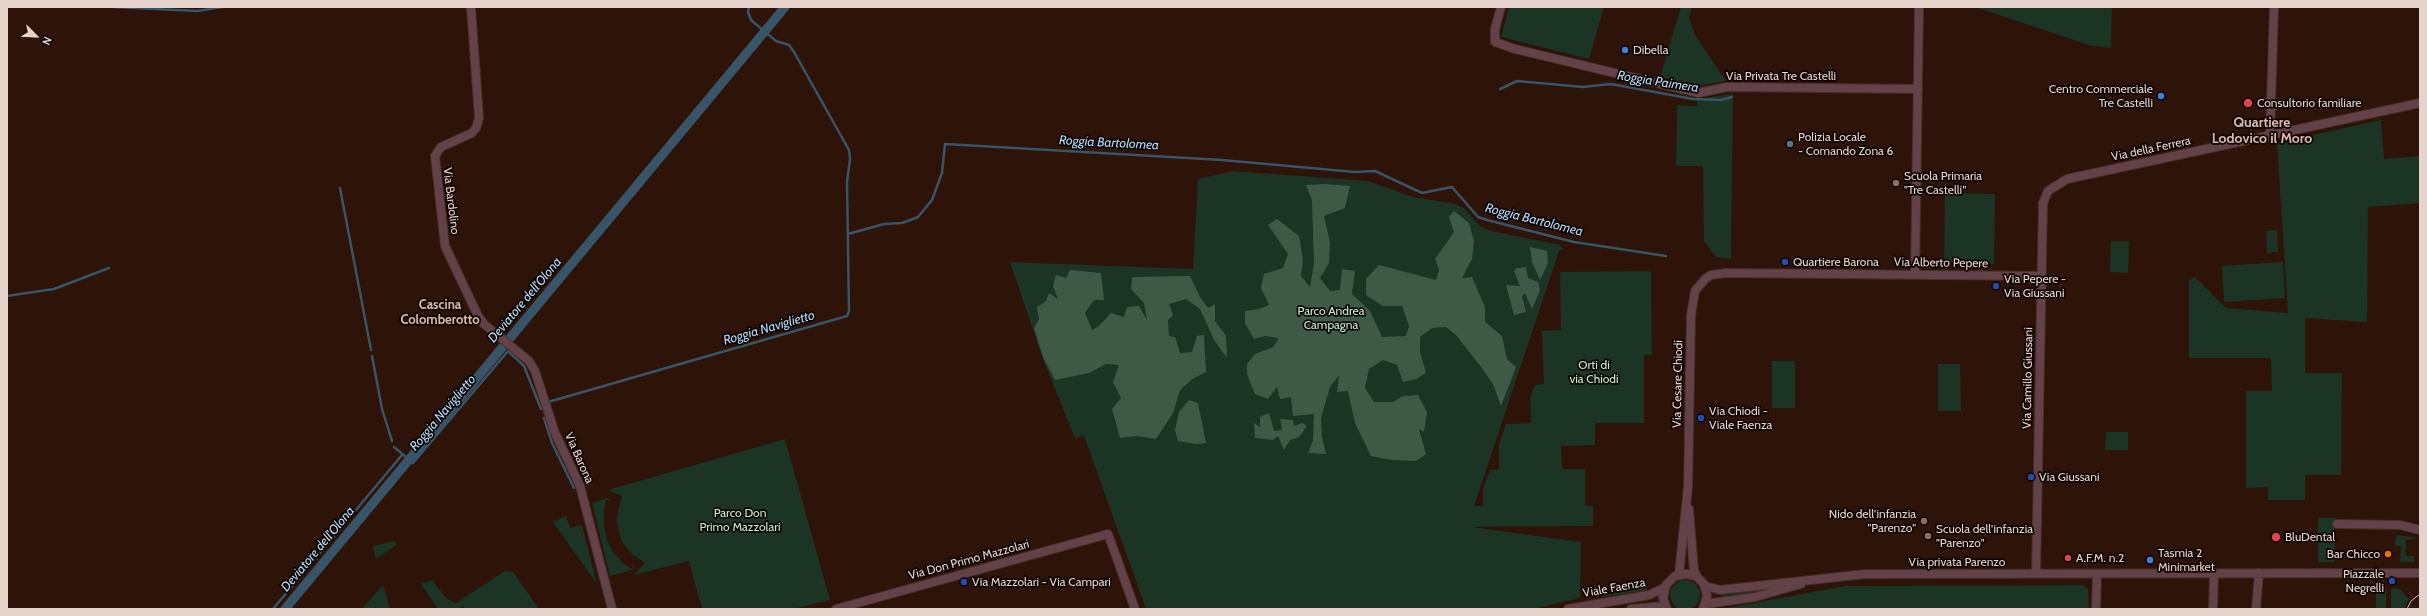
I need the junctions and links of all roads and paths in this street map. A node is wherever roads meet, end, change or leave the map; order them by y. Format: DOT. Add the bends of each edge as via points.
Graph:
graph roads {
  1 [pos="471,7"];
  2 [pos="1501,7"];
  3 [pos="1919,7"];
  4 [pos="2274,7"];
  5 [pos="1918,89"];
  6 [pos="2420,103"];
  7 [pos="2270,135"];
  8 [pos="2053,186"];
  9 [pos="1915,275"];
  10 [pos="2042,276"];
  11 [pos="1700,284"];
  12 [pos="496,334"];
  13 [pos="1688,487"];
  14 [pos="2337,524"];
  15 [pos="2420,530"];
  16 [pos="2214,573"];
  17 [pos="2259,573"];
  18 [pos="2420,573"];
  19 [pos="1679,574"];
  20 [pos="2036,574"];
  21 [pos="2097,574"];
  22 [pos="1698,578"];
  23 [pos="1818,579"];
  24 [pos="1705,586"];
  25 [pos="1664,588"];
  26 [pos="1704,606"];
  27 [pos="1666,607"];
  28 [pos="612,609"];
  29 [pos="836,609"];
  30 [pos="1135,609"];
  31 [pos="1568,609"];
  32 [pos="1631,609"];
  33 [pos="2096,609"];
  34 [pos="2213,609"];
  35 [pos="2256,609"];
  1 -- 12 [label="street, Via Bardolino" via="478,118 476,128 472,133 441,147 436,152 434,162 442,231 448,256 478,316"];
  2 -- 5 [label="street, Via Privata Tre Castelli" via="1495,29 1495,42 1698,93 1727,87"];
  3 -- 5 [label="street"];
  4 -- 7 [label="street"];
  5 -- 9 [label="street"];
  6 -- 7 [label="street, Via della Ferrera"];
  7 -- 8 [label="street, Via della Ferrera" via="2067,179"];
  8 -- 10 [label="street, Via Camillo Giussani" via="2043,203"];
  9 -- 10 [label="street, Via Alberto Pepere"];
  9 -- 11 [label="street, Via Alberto Pepere" via="1726,273 1711,275"];
  10 -- 20 [label="street, Via Camillo Giussani"];
  11 -- 13 [label="street, Via Cesare Chiodi" via="1695,291 1691,315"];
  12 -- 28 [label="street, Via Barona" via="516,350 535,371 555,433 580,486"];
  13 -- 19 [label="street, Via Cesare Chiodi"];
  13 -- 22 [label="street, Via Cesare Chiodi" via="1694,571"];
  14 -- 15 [label="street" via="2400,525"];
  16 -- 17 [label="street, Via privata Parenzo"];
  16 -- 21 [label="street, Via privata Parenzo"];
  16 -- 34 [label="street"];
  17 -- 18 [label="street, Via privata Parenzo"];
  17 -- 35 [label="street"];
  19 -- 22 [label="street" via="1689,574"];
  19 -- 25 [label="street, Viale Faenza"];
  20 -- 21 [label="street, Via privata Parenzo"];
  20 -- 23 [label="street, Via privata Parenzo" via="1864,574"];
  21 -- 33 [label="street"];
  22 -- 24 [label="street"];
  23 -- 24 [label="street, Via privata Parenzo" via="1720,590"];
  23 -- 26 [label="street, Via privata Parenzo" via="1761,596"];
  24 -- 26 [label="street" via="1707,596"];
  25 -- 27 [label="street" via="1663,598"];
  25 -- 31 [label="street, Viale Faenza" via="1649,596"];
  27 -- 32 [label="street, Viale Faenza"];
  29 -- 30 [label="street, Via Don Primo Mazzolari" via="1108,534"];
}
